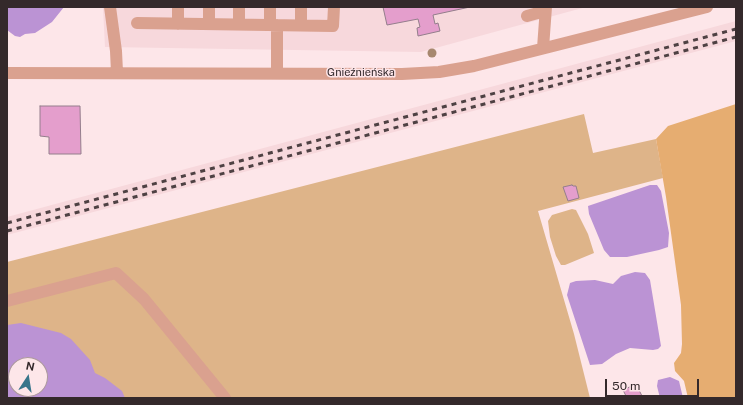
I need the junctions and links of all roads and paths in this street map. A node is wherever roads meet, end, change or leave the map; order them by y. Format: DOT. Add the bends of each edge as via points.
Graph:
graph roads {
  1 [pos="110,7"];
  2 [pos="178,7"];
  3 [pos="209,7"];
  4 [pos="239,7"];
  5 [pos="270,7"];
  6 [pos="301,7"];
  7 [pos="334,7"];
  8 [pos="706,7"];
  9 [pos="546,9"];
  10 [pos="527,16"];
  11 [pos="137,23"];
  12 [pos="178,24"];
  13 [pos="209,24"];
  14 [pos="239,24"];
  15 [pos="273,25"];
  16 [pos="301,25"];
  17 [pos="543,48"];
  18 [pos="117,72"];
  19 [pos="7,73"];
  20 [pos="277,73"];
  21 [pos="7,301"];
  22 [pos="225,398"];
  1 -- 18 [label="street"];
  2 -- 12 [label="street"];
  3 -- 13 [label="street"];
  4 -- 14 [label="street"];
  5 -- 15 [label="street"];
  6 -- 16 [label="street"];
  7 -- 16 [label="street" via="333,26"];
  8 -- 17 [label="street, Gnieźnieńska"];
  9 -- 10 [label="street"];
  9 -- 17 [label="street"];
  11 -- 12 [label="street"];
  12 -- 13 [label="street"];
  13 -- 14 [label="street"];
  14 -- 15 [label="street"];
  15 -- 16 [label="street"];
  15 -- 20 [label="street"];
  17 -- 20 [label="street, Gnieźnieńska" via="474,66 439,72"];
  18 -- 19 [label="street, Gnieźnieńska"];
  18 -- 20 [label="street, Gnieźnieńska"];
  21 -- 22 [label="street" via="116,273 144,299"];
}
